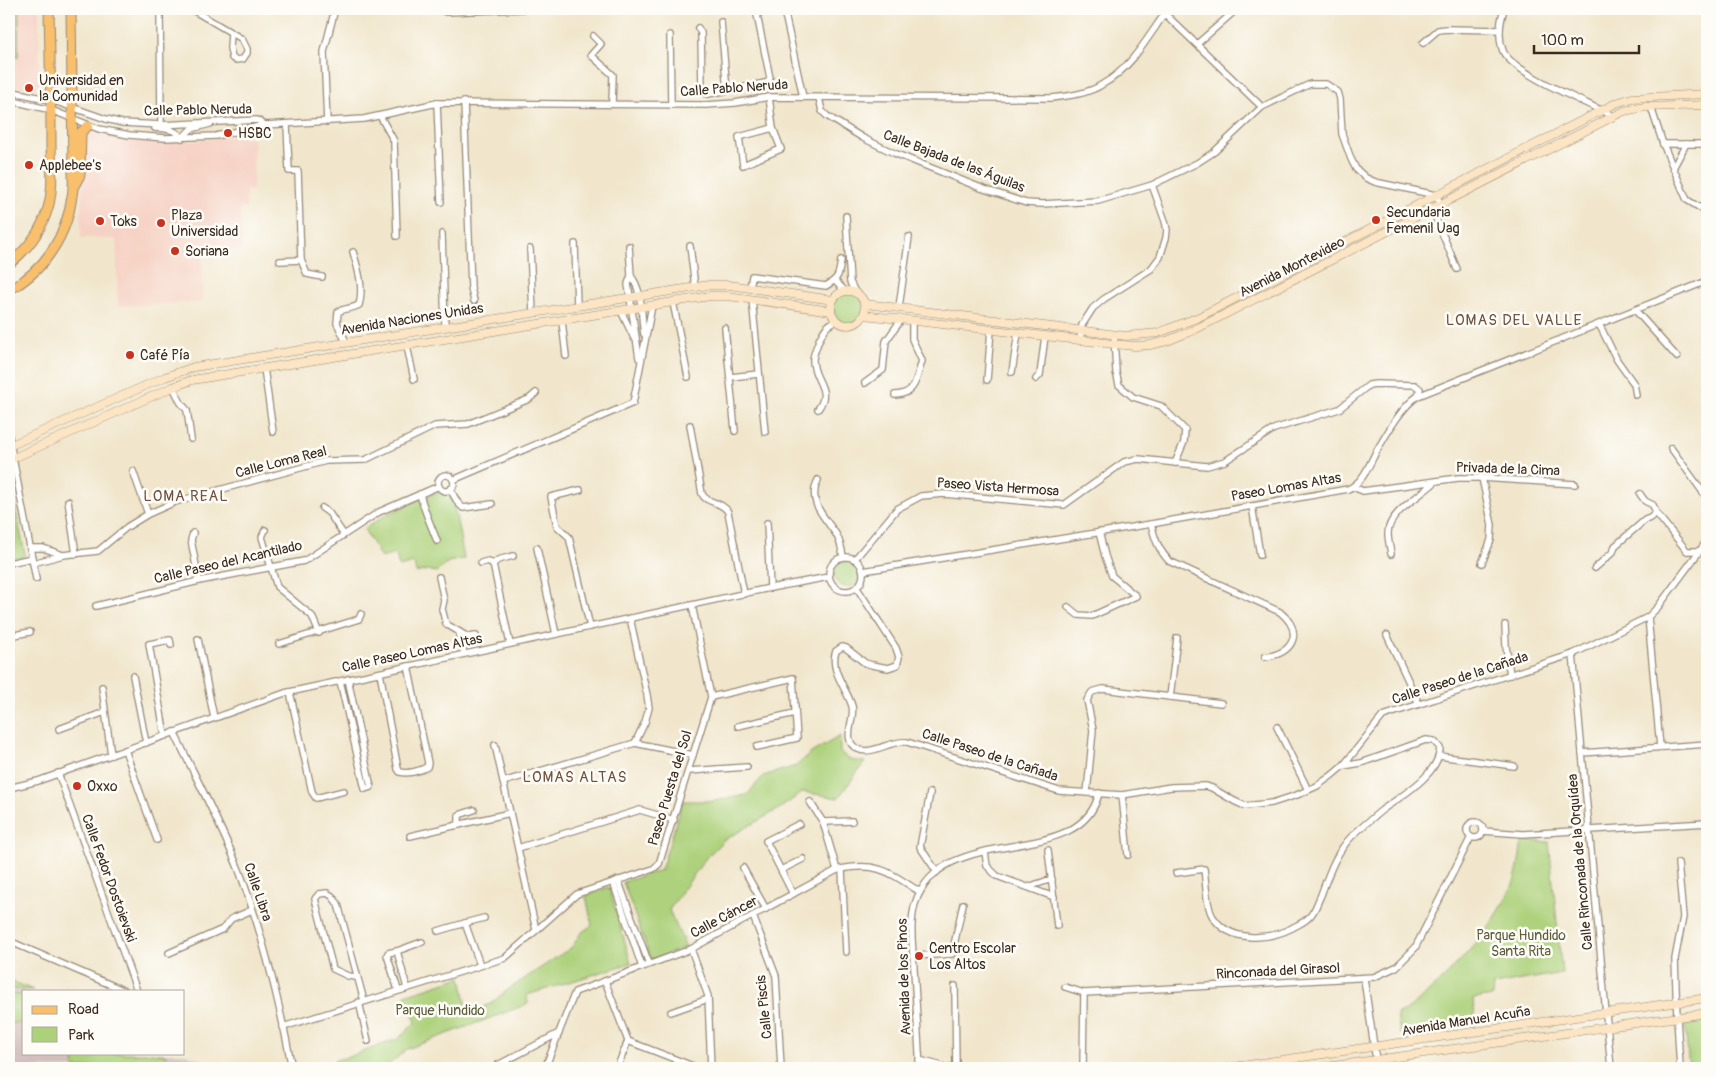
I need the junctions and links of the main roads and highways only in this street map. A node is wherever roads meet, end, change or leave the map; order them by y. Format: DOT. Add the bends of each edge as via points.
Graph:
graph roads {
  1 [pos="49,9"];
  2 [pos="71,9"];
  3 [pos="88,126"];
  4 [pos="73,189"];
  5 [pos="9,264"];
  6 [pos="9,290"];
  1 -- 5 [label="main road" via="51,194 36,236"];
  2 -- 4 [label="main road"];
  3 -- 4 [label="main road" via="81,132 80,175"];
  4 -- 6 [label="main road" via="64,230 55,246 28,278"];
}
